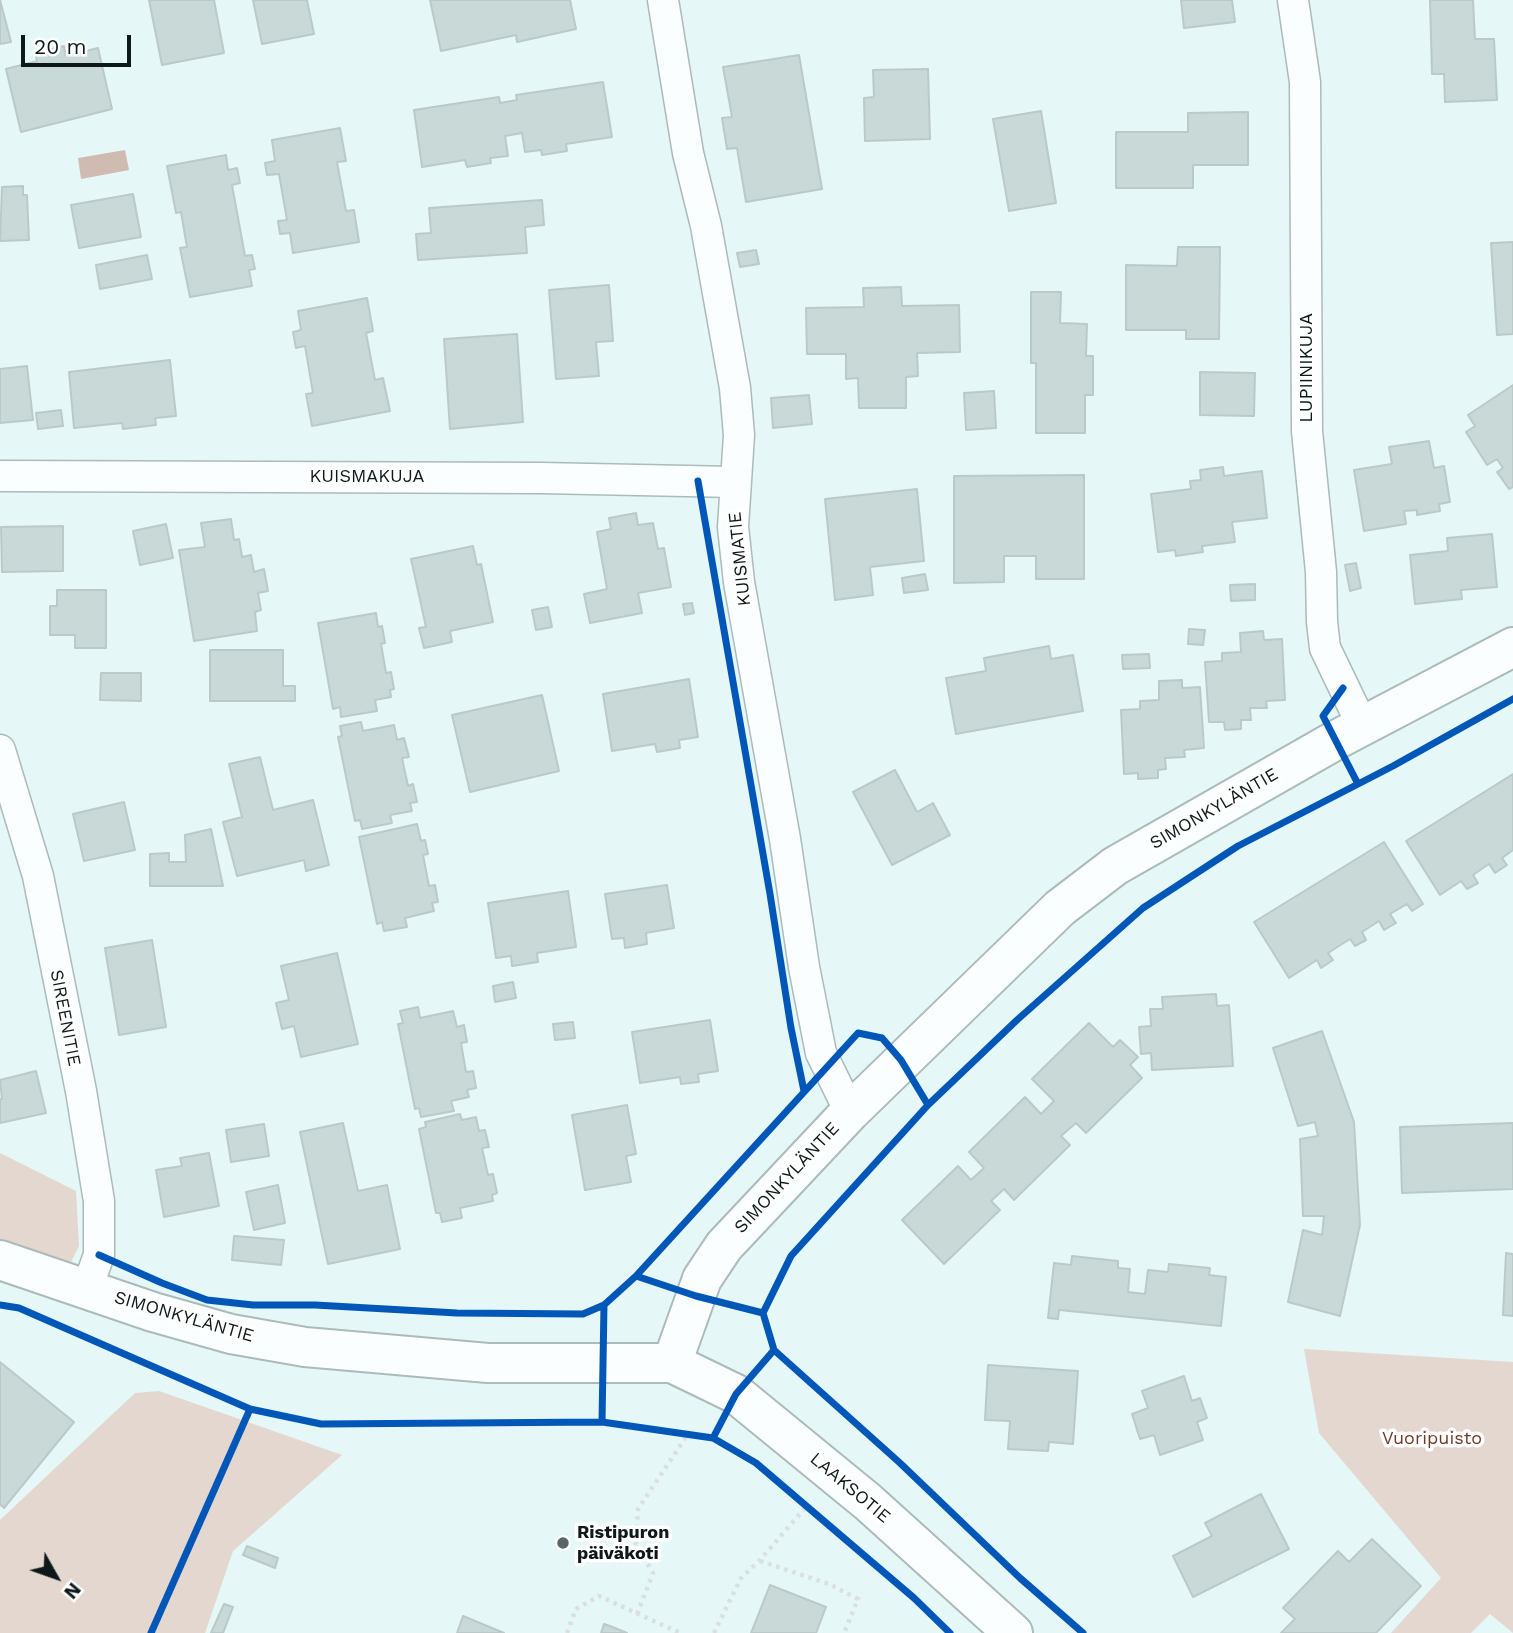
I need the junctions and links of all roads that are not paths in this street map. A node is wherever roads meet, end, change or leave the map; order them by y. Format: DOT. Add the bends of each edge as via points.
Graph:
graph roads {
  1 [pos="663,0"];
  2 [pos="1293,0"];
  3 [pos="0,476"];
  4 [pos="735,482"];
  5 [pos="1513,648"];
  6 [pos="1363,727"];
  7 [pos="1,757"];
  8 [pos="850,1112"];
  9 [pos="0,1259"];
  10 [pos="87,1288"];
  11 [pos="672,1363"];
  12 [pos="1013,1633"];
  1 -- 4 [label="street, KUISMATIE" via="734,388 739,435"];
  2 -- 6 [label="street, LUPIINIKUJA" via="1305,82 1307,431 1322,622 1325,648"];
  3 -- 4 [label="street, KUISMAKUJA"];
  4 -- 8 [label="street, KUISMATIE" via="733,527 739,582 804,967 821,1053"];
  5 -- 6 [label="main road, SIMONKYLÄNTIE"];
  6 -- 8 [label="main road, SIMONKYLÄNTIE" via="1115,866 1060,908"];
  7 -- 10 [label="street, SIREENITIE" via="38,876 99,1201 99,1255"];
  8 -- 11 [label="main road, SIMONKYLÄNTIE" via="724,1246 702,1279"];
  9 -- 10 [label="main road, SIMONKYLÄNTIE"];
  10 -- 11 [label="main road, SIMONKYLÄNTIE" via="231,1334 305,1347 488,1363"];
  11 -- 12 [label="main road, LAAKSOTIE" via="736,1394 868,1502"];
}
